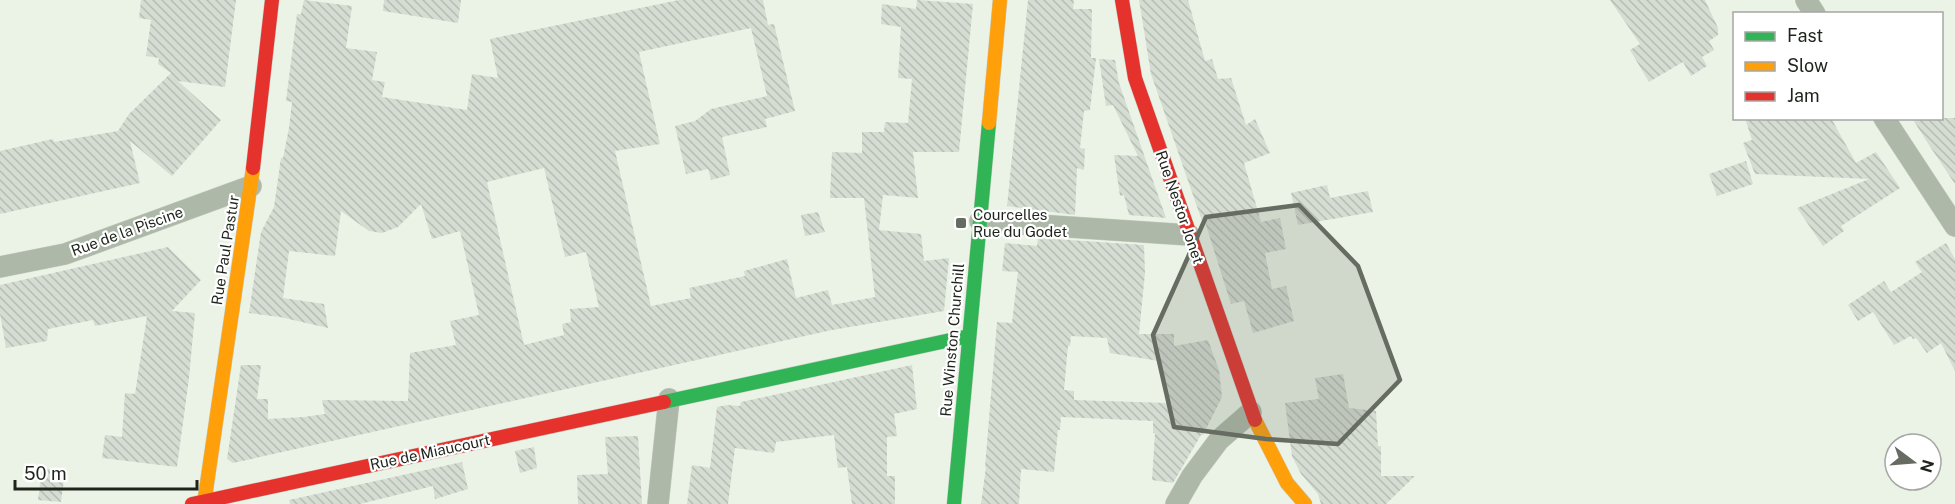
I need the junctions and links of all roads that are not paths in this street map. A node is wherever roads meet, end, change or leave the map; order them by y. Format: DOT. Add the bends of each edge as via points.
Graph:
graph roads {
  1 [pos="272,0"];
  2 [pos="1000,0"];
  3 [pos="1122,0"];
  4 [pos="1885,120"];
  5 [pos="251,186"];
  6 [pos="980,221"];
  7 [pos="1955,226"];
  8 [pos="1189,235"];
  9 [pos="0,267"];
  10 [pos="969,336"];
  11 [pos="669,399"];
  12 [pos="1251,411"];
  13 [pos="200,503"];
  14 [pos="658,504"];
  15 [pos="954,504"];
  16 [pos="1176,504"];
  17 [pos="1305,504"];
  1 -- 5 [label="street, Rue Paul Pastur"];
  2 -- 6 [label="street, Rue Winston Churchill"];
  3 -- 8 [label="street, Rue Nestor Jonet" via="1135,78"];
  4 -- 7 [label="street"];
  5 -- 9 [label="street, Rue de la Piscine" via="64,254"];
  5 -- 13 [label="street, Rue Paul Pastur"];
  6 -- 8 [label="street"];
  6 -- 10 [label="street, Rue Winston Churchill"];
  8 -- 12 [label="street, Rue Nestor Jonet"];
  10 -- 11 [label="street, Rue de Miaucourt"];
  10 -- 15 [label="street, Rue Winston Churchill"];
  11 -- 13 [label="street, Rue de Miaucourt"];
  11 -- 14 [label="street"];
  12 -- 16 [label="street" via="1219,440"];
  12 -- 17 [label="street, Rue Nestor Jonet" via="1287,483"];
}
